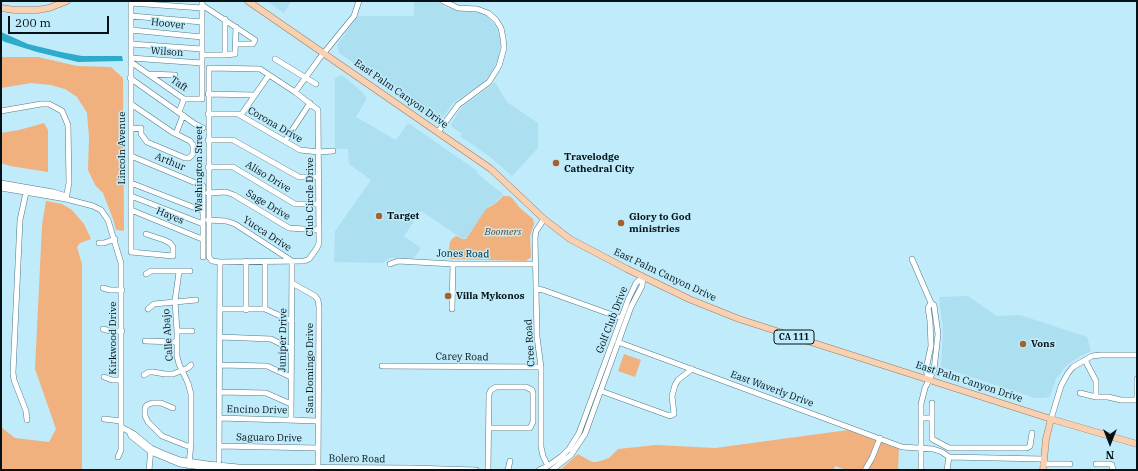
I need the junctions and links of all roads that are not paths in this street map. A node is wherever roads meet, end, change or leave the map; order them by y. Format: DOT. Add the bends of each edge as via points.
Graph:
graph roads {
  1 [pos="67,1"];
  2 [pos="248,1"];
  3 [pos="359,1"];
  4 [pos="443,1"];
  5 [pos="131,2"];
  6 [pos="202,5"];
  7 [pos="1,8"];
  8 [pos="131,16"];
  9 [pos="225,19"];
  10 [pos="202,22"];
  11 [pos="236,27"];
  12 [pos="131,30"];
  13 [pos="202,37"];
  14 [pos="131,44"];
  15 [pos="236,44"];
  16 [pos="202,52"];
  17 [pos="324,54"];
  18 [pos="225,55"];
  19 [pos="275,59"];
  20 [pos="131,60"];
  21 [pos="202,63"];
  22 [pos="209,68"];
  23 [pos="148,74"];
  24 [pos="175,75"];
  25 [pos="269,75"];
  26 [pos="306,77"];
  27 [pos="130,78"];
  28 [pos="316,84"];
  29 [pos="295,92"];
  30 [pos="208,94"];
  31 [pos="255,95"];
  32 [pos="184,99"];
  33 [pos="310,103"];
  34 [pos="131,104"];
  35 [pos="1,111"];
  36 [pos="181,113"];
  37 [pos="208,114"];
  38 [pos="241,115"];
  39 [pos="203,128"];
  40 [pos="131,129"];
  41 [pos="438,132"];
  42 [pos="176,134"];
  43 [pos="208,140"];
  44 [pos="285,142"];
  45 [pos="333,151"];
  46 [pos="319,152"];
  47 [pos="130,156"];
  48 [pos="208,167"];
  49 [pos="319,178"];
  50 [pos="131,182"];
  51 [pos="1,183"];
  52 [pos="1,188"];
  53 [pos="27,190"];
  54 [pos="208,193"];
  55 [pos="131,196"];
  56 [pos="66,199"];
  57 [pos="319,204"];
  58 [pos="131,210"];
  59 [pos="203,211"];
  60 [pos="544,219"];
  61 [pos="208,220"];
  62 [pos="203,224"];
  63 [pos="319,230"];
  64 [pos="146,234"];
  65 [pos="115,239"];
  66 [pos="202,239"];
  67 [pos="99,243"];
  68 [pos="203,257"];
  69 [pos="912,259"];
  70 [pos="246,261"];
  71 [pos="292,261"];
  72 [pos="220,262"];
  73 [pos="266,262"];
  74 [pos="390,264"];
  75 [pos="453,264"];
  76 [pos="536,264"];
  77 [pos="190,271"];
  78 [pos="179,272"];
  79 [pos="146,274"];
  80 [pos="643,277"];
  81 [pos="292,283"];
  82 [pos="103,288"];
  83 [pos="537,289"];
  84 [pos="122,290"];
  85 [pos="196,300"];
  86 [pos="175,301"];
  87 [pos="931,303"];
  88 [pos="148,309"];
  89 [pos="220,309"];
  90 [pos="265,309"];
  91 [pos="452,309"];
  92 [pos="246,310"];
  93 [pos="621,318"];
  94 [pos="292,322"];
  95 [pos="103,329"];
  96 [pos="122,331"];
  97 [pos="177,331"];
  98 [pos="192,331"];
  99 [pos="220,337"];
  100 [pos="146,341"];
  101 [pos="177,342"];
  102 [pos="618,342"];
  103 [pos="291,349"];
  104 [pos="1137,355"];
  105 [pos="1085,360"];
  106 [pos="191,365"];
  107 [pos="220,365"];
  108 [pos="382,366"];
  109 [pos="541,367"];
  110 [pos="692,369"];
  111 [pos="182,371"];
  112 [pos="144,375"];
  113 [pos="292,376"];
  114 [pos="104,378"];
  115 [pos="928,379"];
  116 [pos="121,380"];
  117 [pos="1137,380"];
  118 [pos="601,391"];
  119 [pos="220,392"];
  120 [pos="1080,393"];
  121 [pos="1096,397"];
  122 [pos="1137,400"];
  123 [pos="932,403"];
  124 [pos="291,404"];
  125 [pos="173,408"];
  126 [pos="219,418"];
  127 [pos="921,418"];
  128 [pos="932,418"];
  129 [pos="104,419"];
  130 [pos="1051,419"];
  131 [pos="27,420"];
  132 [pos="291,420"];
  133 [pos="318,421"];
  134 [pos="121,424"];
  135 [pos="489,428"];
  136 [pos="1032,433"];
  137 [pos="880,438"];
  138 [pos="1137,444"];
  139 [pos="219,446"];
  140 [pos="190,447"];
  141 [pos="318,448"];
  142 [pos="921,448"];
  143 [pos="979,448"];
  144 [pos="1015,448"];
  145 [pos="151,450"];
  146 [pos="118,457"];
  147 [pos="949,457"];
  148 [pos="979,457"];
  149 [pos="1014,458"];
  150 [pos="219,461"];
  151 [pos="510,461"];
  152 [pos="189,464"];
  153 [pos="1043,464"];
  154 [pos="1070,464"];
  155 [pos="1096,464"];
  156 [pos="318,468"];
  157 [pos="550,468"];
  158 [pos="259,469"];
  159 [pos="387,469"];
  160 [pos="413,469"];
  161 [pos="149,470"];
  162 [pos="476,470"];
  163 [pos="488,470"];
  164 [pos="508,470"];
  165 [pos="538,470"];
  166 [pos="865,470"];
  167 [pos="921,470"];
  168 [pos="947,470"];
  169 [pos="1113,470"];
  1 -- 7 [label="main road" via="37,10"];
  2 -- 17 [label="main road, East Palm Canyon Drive"];
  3 -- 17 [label="street" via="354,16"];
  4 -- 41 [label="street" via="458,8 477,9 488,13 501,28 504,48 499,66 489,82 458,105"];
  5 -- 6 [label="street"];
  5 -- 8 [label="street, Lincoln Avenue"];
  6 -- 9 [label="street"];
  6 -- 10 [label="street"];
  8 -- 10 [label="street"];
  8 -- 12 [label="street, Lincoln Avenue"];
  9 -- 11 [label="street"];
  9 -- 18 [label="street"];
  10 -- 13 [label="street"];
  11 -- 15 [label="street"];
  11 -- 15 [label="street" via="255,40 253,44"];
  12 -- 13 [label="street, Hoover"];
  12 -- 14 [label="street, Lincoln Avenue"];
  13 -- 16 [label="street"];
  14 -- 16 [label="street"];
  14 -- 20 [label="street, Lincoln Avenue"];
  15 -- 18 [label="street" via="235,54"];
  16 -- 18 [label="street"];
  16 -- 21 [label="street"];
  17 -- 26 [label="street"];
  17 -- 41 [label="main road, East Palm Canyon Drive"];
  19 -- 26 [label="street"];
  20 -- 21 [label="street, Wilson"];
  20 -- 23 [label="street, Taft"];
  20 -- 27 [label="street, Lincoln Avenue"];
  21 -- 32 [label="street, Taft" via="202,100"];
  22 -- 25 [label="street, Club Circle Drive" via="260,69"];
  22 -- 30 [label="street, Washington Street"];
  23 -- 24 [label="street"];
  23 -- 32 [label="street, Taft"];
  25 -- 29 [label="street, Club Circle Drive"];
  25 -- 31 [label="street"];
  26 -- 28 [label="street"];
  26 -- 29 [label="street"];
  27 -- 34 [label="street, Lincoln Avenue"];
  27 -- 36 [label="street"];
  29 -- 33 [label="street, Club Circle Drive"];
  30 -- 31 [label="street"];
  30 -- 37 [label="street, Washington Street"];
  31 -- 38 [label="street"];
  32 -- 36 [label="street"];
  33 -- 44 [label="street"];
  33 -- 46 [label="street, Club Circle Drive" via="318,110"];
  34 -- 40 [label="street, Lincoln Avenue"];
  34 -- 42 [label="street"];
  35 -- 56 [label="street" via="41,104 49,104 62,111 68,124 69,183"];
  36 -- 39 [label="street"];
  36 -- 42 [label="street"];
  37 -- 38 [label="street, Corona Drive"];
  37 -- 43 [label="street, Washington Street"];
  38 -- 44 [label="street, Corona Drive"];
  40 -- 42 [label="street" via="141,128 141,134 147,142 189,158 193,154 193,144"];
  40 -- 47 [label="street, Lincoln Avenue"];
  41 -- 60 [label="main road, East Palm Canyon Drive" via="491,169"];
  43 -- 48 [label="street, Washington Street"];
  43 -- 49 [label="street" via="233,140 298,177"];
  44 -- 46 [label="street, Corona Drive" via="300,150"];
  45 -- 46 [label="street, Corona Drive"];
  46 -- 49 [label="street, Club Circle Drive"];
  47 -- 50 [label="street, Lincoln Avenue"];
  47 -- 59 [label="street, Arthur" via="203,186"];
  48 -- 54 [label="street, Washington Street"];
  48 -- 57 [label="street, Aliso Drive" via="233,168 295,204"];
  49 -- 57 [label="street, Club Circle Drive"];
  50 -- 55 [label="street, Lincoln Avenue"];
  50 -- 59 [label="street"];
  51 -- 53 [label="street"];
  52 -- 53 [label="street"];
  53 -- 56 [label="street" via="53,192 63,195"];
  53 -- 131 [label="street" via="20,220 13,373"];
  54 -- 61 [label="street, Washington Street"];
  54 -- 63 [label="street, Sage Drive" via="226,192 234,195 289,228"];
  55 -- 58 [label="street, Lincoln Avenue"];
  55 -- 62 [label="street"];
  56 -- 65 [label="street, Kirkwood Drive" via="97,208 106,215"];
  57 -- 63 [label="street, Club Circle Drive"];
  58 -- 64 [label="street, Lincoln Avenue" via="131,252 173,256 173,247 170,244"];
  58 -- 66 [label="street, Hayes"];
  59 -- 62 [label="street, Arthur"];
  60 -- 76 [label="street, Cree Road" via="536,230"];
  60 -- 80 [label="main road, East Palm Canyon Drive / CA 111" via="570,239"];
  61 -- 71 [label="street, Yucca Drive" via="235,224"];
  61 -- 72 [label="street, Washington Street" via="209,257"];
  62 -- 66 [label="street, Arthur"];
  63 -- 71 [label="street, Club Circle Drive" via="319,243 309,259"];
  65 -- 67 [label="street"];
  65 -- 84 [label="street, Kirkwood Drive" via="121,263"];
  66 -- 68 [label="street, Arthur"];
  69 -- 87 [label="street"];
  70 -- 72 [label="street, Club Circle Drive"];
  70 -- 73 [label="street, Club Circle Drive"];
  70 -- 92 [label="street"];
  71 -- 73 [label="street, Club Circle Drive"];
  71 -- 81 [label="street, Juniper Drive"];
  72 -- 89 [label="street"];
  73 -- 90 [label="street"];
  74 -- 75 [label="street, Jones Road" via="398,261"];
  75 -- 76 [label="street, Jones Road"];
  75 -- 91 [label="street"];
  76 -- 83 [label="street, Cree Road"];
  77 -- 78 [label="street"];
  78 -- 79 [label="street" via="151,271"];
  78 -- 86 [label="street, Calle Abajo"];
  80 -- 93 [label="street, Golf Club Drive" via="636,283"];
  80 -- 102 [label="street, Golf Club Drive" via="642,286"];
  80 -- 115 [label="main road, East Palm Canyon Drive / CA 111" via="739,319"];
  81 -- 94 [label="street, Juniper Drive"];
  81 -- 133 [label="street, San Domingo Drive" via="318,300"];
  82 -- 84 [label="street"];
  83 -- 93 [label="street"];
  83 -- 109 [label="street, Cree Road" via="537,337"];
  84 -- 96 [label="street, Kirkwood Drive"];
  85 -- 86 [label="street"];
  86 -- 88 [label="street" via="154,304"];
  86 -- 97 [label="street, Calle Abajo"];
  87 -- 115 [label="street" via="928,308 931,346 926,369"];
  87 -- 115 [label="street" via="936,312 938,334 934,370"];
  89 -- 92 [label="street"];
  89 -- 99 [label="street"];
  90 -- 92 [label="street"];
  90 -- 94 [label="street"];
  93 -- 157 [label="street, Golf Club Drive" via="579,433 569,449"];
  94 -- 103 [label="street, Juniper Drive"];
  95 -- 96 [label="street"];
  96 -- 116 [label="street, Kirkwood Drive"];
  97 -- 98 [label="street"];
  97 -- 101 [label="street, Calle Abajo"];
  99 -- 103 [label="street" via="271,339"];
  99 -- 107 [label="street"];
  100 -- 101 [label="street"];
  101 -- 111 [label="street, Calle Abajo" via="178,360"];
  102 -- 110 [label="street, East Waverly Drive"];
  102 -- 118 [label="street, Golf Club Drive"];
  103 -- 113 [label="street, Juniper Drive"];
  104 -- 105 [label="street" via="1101,354"];
  105 -- 121 [label="street" via="1096,381"];
  105 -- 130 [label="street" via="1073,367 1064,378"];
  106 -- 111 [label="street"];
  107 -- 113 [label="street" via="267,366"];
  107 -- 119 [label="street"];
  108 -- 109 [label="street, Carey Road"];
  109 -- 157 [label="street, Cree Road" via="541,447"];
  110 -- 118 [label="street" via="675,385 672,396 674,414 670,416"];
  110 -- 137 [label="street, East Waverly Drive"];
  111 -- 112 [label="street" via="173,374 149,372"];
  111 -- 140 [label="street, Calle Abajo" via="191,394"];
  113 -- 124 [label="street, Juniper Drive"];
  114 -- 116 [label="street"];
  115 -- 127 [label="street" via="922,399"];
  115 -- 130 [label="main road, East Palm Canyon Drive / CA 111"];
  116 -- 134 [label="street, Kirkwood Drive"];
  117 -- 122 [label="street"];
  118 -- 157 [label="street, Golf Club Drive" via="578,447 562,463"];
  119 -- 124 [label="street" via="266,393"];
  119 -- 126 [label="street"];
  120 -- 121 [label="street"];
  121 -- 122 [label="street"];
  123 -- 128 [label="street"];
  124 -- 132 [label="street, Juniper Drive"];
  125 -- 140 [label="street" via="161,403 152,403 145,408 145,416 152,428 162,436"];
  126 -- 132 [label="street, Encino Drive"];
  126 -- 139 [label="street"];
  127 -- 128 [label="street"];
  127 -- 142 [label="street"];
  128 -- 143 [label="street" via="933,440 950,448"];
  129 -- 134 [label="street"];
  130 -- 138 [label="main road, East Palm Canyon Drive"];
  130 -- 153 [label="main road"];
  132 -- 133 [label="street, Encino Drive"];
  133 -- 141 [label="street, San Domingo Drive"];
  134 -- 145 [label="street, Bolero Road" via="131,436"];
  134 -- 146 [label="street, Kirkwood Drive" via="121,450"];
  135 -- 135 [label="street" via="530,428 533,422 532,390 526,387 496,387 491,390"];
  135 -- 163 [label="street"];
  136 -- 144 [label="street" via="1029,448"];
  137 -- 142 [label="street, East Waverly Drive" via="902,446"];
  137 -- 166 [label="street"];
  139 -- 141 [label="street, Saguaro Drive"];
  139 -- 150 [label="street"];
  140 -- 152 [label="street, Calle Abajo"];
  141 -- 156 [label="street, San Domingo Drive"];
  142 -- 147 [label="street, East Waverly Drive" via="942,452"];
  142 -- 167 [label="street"];
  143 -- 144 [label="street"];
  143 -- 148 [label="street"];
  144 -- 149 [label="street"];
  145 -- 152 [label="street, Bolero Road" via="180,464"];
  145 -- 161 [label="street"];
  147 -- 148 [label="street"];
  147 -- 168 [label="street"];
  148 -- 149 [label="street"];
  149 -- 153 [label="street"];
  151 -- 164 [label="street"];
  152 -- 158 [label="street, Bolero Road"];
  153 -- 154 [label="street"];
  155 -- 169 [label="street" via="1110,464"];
  156 -- 158 [label="street, Bolero Road"];
  156 -- 159 [label="street, Bolero Road"];
  157 -- 165 [label="street, Golf Club Drive"];
  159 -- 160 [label="street, Bolero Road"];
  160 -- 162 [label="street, Bolero Road"];
}
